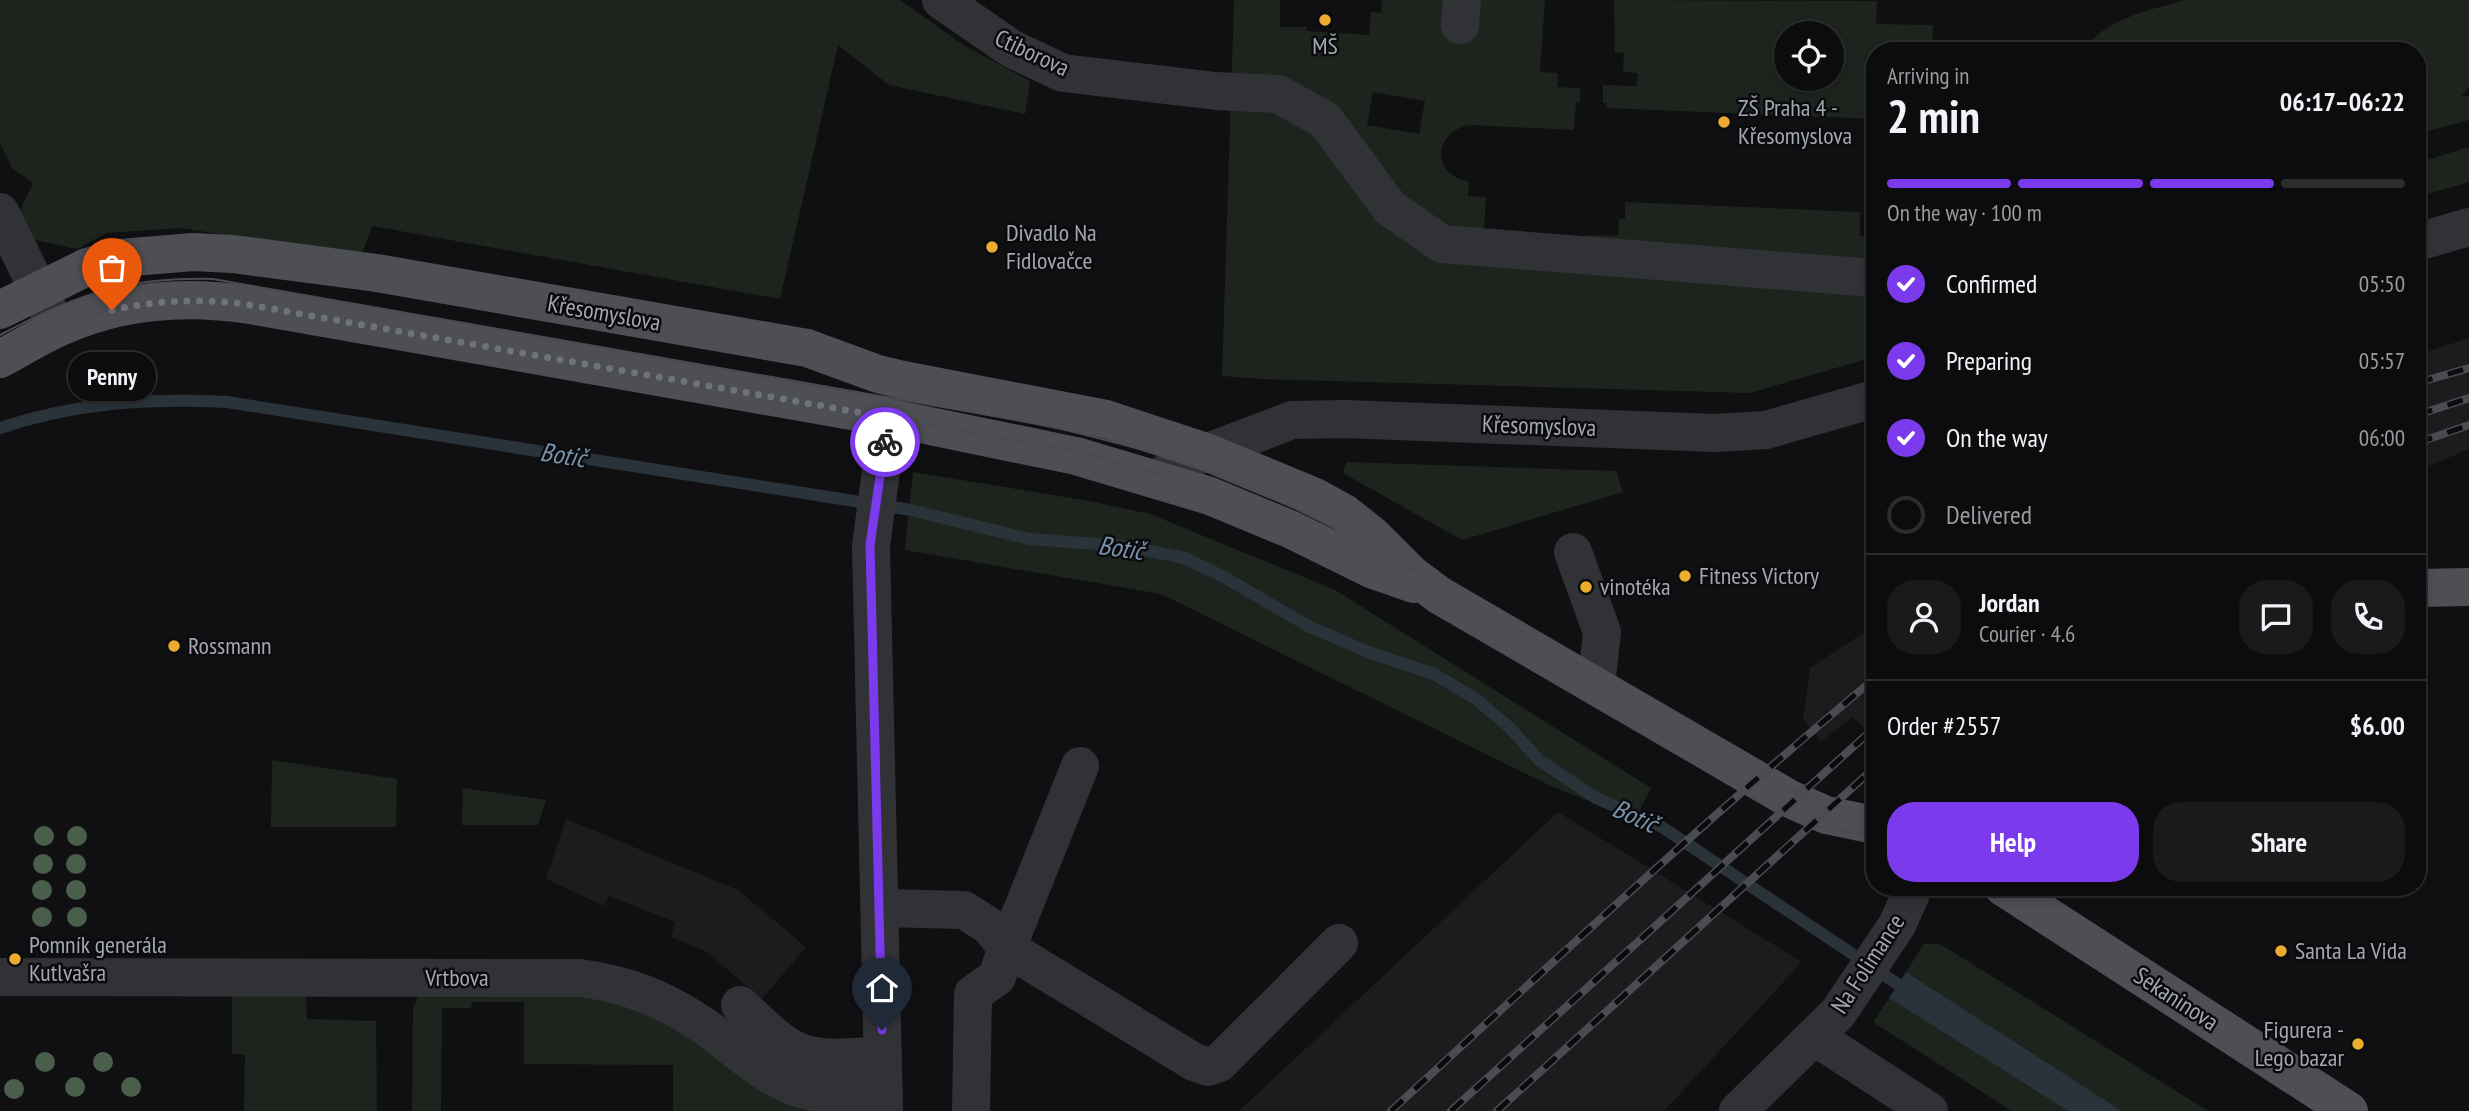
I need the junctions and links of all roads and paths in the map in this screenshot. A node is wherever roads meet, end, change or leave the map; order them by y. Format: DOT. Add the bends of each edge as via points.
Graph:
graph roads {
  1 [pos="941,0"];
  2 [pos="0,212"];
  3 [pos="2469,227"];
  4 [pos="2426,239"];
  5 [pos="1866,277"];
  6 [pos="39,289"];
  7 [pos="0,310"];
  8 [pos="57,328"];
  9 [pos="0,359"];
  10 [pos="1866,401"];
  11 [pos="891,418"];
  12 [pos="1206,452"];
  13 [pos="1157,479"];
  14 [pos="1573,552"];
  15 [pos="2469,587"];
  16 [pos="2426,588"];
  17 [pos="1439,595"];
  18 [pos="1596,686"];
  19 [pos="1080,766"];
  20 [pos="1866,824"];
  21 [pos="1910,896"];
  22 [pos="2017,896"];
  23 [pos="880,908"];
  24 [pos="1339,943"];
  25 [pos="1007,948"];
  26 [pos="0,977"];
  27 [pos="740,1005"];
  28 [pos="1827,1025"];
  29 [pos="884,1086"];
  30 [pos="971,1111"];
  31 [pos="1738,1111"];
  32 [pos="1929,1111"];
  33 [pos="2349,1111"];
  1 -- 5 [label="street, Ctiborova" via="1012,49 1063,73 1216,92 1279,93 1325,120 1390,208 1443,244"];
  2 -- 6 [label="street"];
  3 -- 4 [label="street"];
  6 -- 7 [label="main road, Křesomyslova"];
  6 -- 8 [label="street"];
  6 -- 12 [label="main road, Křesomyslova" via="87,267 152,254 193,252 290,260 807,348 878,374 1106,419"];
  8 -- 9 [label="main road, Křesomyslova"];
  8 -- 11 [label="main road, Křesomyslova" via="143,303 224,301"];
  10 -- 12 [label="street, Křesomyslova" via="1766,430 1715,433 1292,420"];
  11 -- 13 [label="main road, Křesomyslova" via="1076,456"];
  11 -- 23 [label="street" via="870,545"];
  12 -- 13 [label="street, Křesomyslova"];
  12 -- 17 [label="main road, Křesomyslova" via="1344,513"];
  13 -- 17 [label="main road, Křesomyslova" via="1249,511 1371,569"];
  14 -- 18 [label="street" via="1602,632"];
  15 -- 16 [label="main road"];
  17 -- 18 [label="main road, Křesomyslova"];
  18 -- 20 [label="main road, Křesomyslova" via="1809,809"];
  19 -- 25 [label="street"];
  21 -- 28 [label="street, Na Folimance" via="1896,925"];
  22 -- 33 [label="main road, Sekaninova"];
  23 -- 25 [label="street" via="964,910 989,926"];
  23 -- 29 [label="street"];
  24 -- 25 [label="street" via="1219,1063 1208,1067"];
  25 -- 30 [label="street" via="997,977 973,994"];
  26 -- 29 [label="street, Vrtbova" via="580,978 649,993 704,1026 772,1077 792,1085 809,1091"];
  27 -- 29 [label="street" via="786,1045"];
  28 -- 31 [label="street, Na Folimance"];
  28 -- 32 [label="street, Na Folimance"];
}
